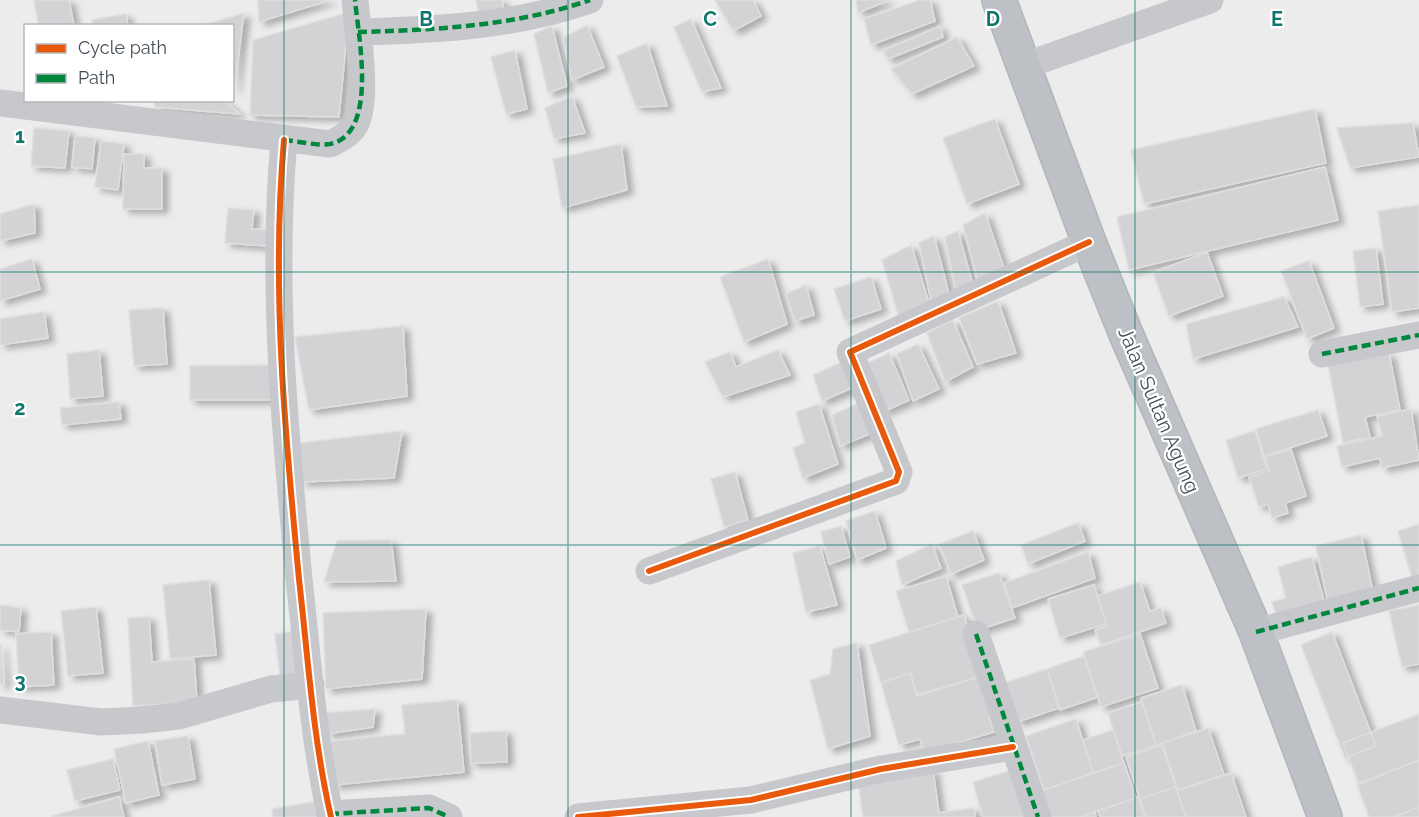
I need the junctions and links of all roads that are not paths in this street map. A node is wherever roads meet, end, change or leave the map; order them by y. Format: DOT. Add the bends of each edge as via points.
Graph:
graph roads {
  1 [pos="355,0"];
  2 [pos="590,0"];
  3 [pos="999,0"];
  4 [pos="1210,0"];
  5 [pos="358,32"];
  6 [pos="1024,66"];
  7 [pos="0,103"];
  8 [pos="284,140"];
  9 [pos="1089,242"];
  10 [pos="1419,335"];
  11 [pos="1323,354"];
  12 [pos="649,571"];
  13 [pos="1419,588"];
  14 [pos="1256,632"];
  15 [pos="976,634"];
  16 [pos="311,685"];
  17 [pos="0,710"];
  18 [pos="1013,747"];
  19 [pos="331,816"];
  20 [pos="450,817"];
  21 [pos="578,817"];
  22 [pos="1038,817"];
  23 [pos="1325,817"];
  1 -- 5 [label="street"];
  2 -- 5 [label="street" via="555,12 438,30"];
  3 -- 6 [label="highway, Jalan Sultan Agung"];
  4 -- 6 [label="street"];
  5 -- 8 [label="street" via="362,106 356,124 345,137 330,144"];
  6 -- 9 [label="highway, Jalan Sultan Agung"];
  7 -- 8 [label="street"];
  8 -- 16 [label="street" via="279,190 282,411"];
  9 -- 12 [label="street" via="850,352 899,472 896,481"];
  9 -- 14 [label="highway, Jalan Sultan Agung"];
  10 -- 11 [label="street"];
  13 -- 14 [label="street"];
  14 -- 23 [label="highway, Jalan Sultan Agung"];
  15 -- 18 [label="street"];
  16 -- 17 [label="street" via="271,689 179,716 143,720 102,722"];
  16 -- 19 [label="street" via="322,780"];
  18 -- 21 [label="street" via="881,769 751,800"];
  18 -- 22 [label="street"];
  19 -- 20 [label="street" via="429,808"];
}
